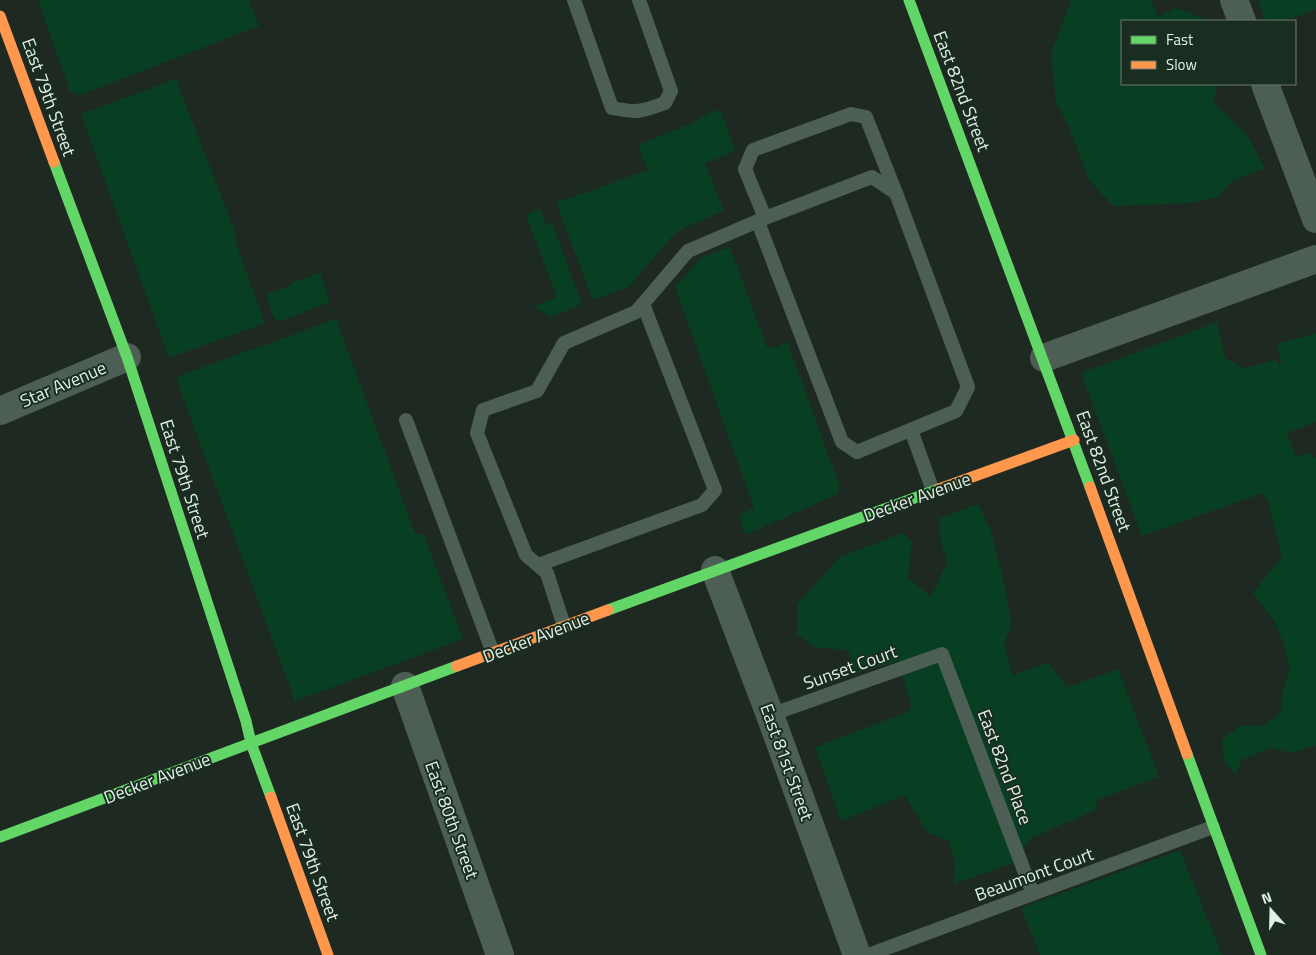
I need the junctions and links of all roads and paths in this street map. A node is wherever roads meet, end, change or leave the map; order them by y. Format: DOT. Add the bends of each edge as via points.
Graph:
graph roads {
  1 [pos="574,0"];
  2 [pos="639,0"];
  3 [pos="909,0"];
  4 [pos="1234,0"];
  5 [pos="0,16"];
  6 [pos="1242,20"];
  7 [pos="1265,85"];
  8 [pos="896,193"];
  9 [pos="1316,219"];
  10 [pos="761,220"];
  11 [pos="1316,259"];
  12 [pos="643,304"];
  13 [pos="127,357"];
  14 [pos="1044,358"];
  15 [pos="0,411"];
  16 [pos="406,420"];
  17 [pos="911,430"];
  18 [pos="1074,440"];
  19 [pos="933,491"];
  20 [pos="538,565"];
  21 [pos="715,570"];
  22 [pos="564,626"];
  23 [pos="493,653"];
  24 [pos="942,654"];
  25 [pos="405,686"];
  26 [pos="770,715"];
  27 [pos="251,742"];
  28 [pos="1213,827"];
  29 [pos="0,837"];
  30 [pos="1033,894"];
  31 [pos="328,955"];
  32 [pos="500,955"];
  33 [pos="857,955"];
  34 [pos="868,955"];
  35 [pos="1261,955"];
  1 -- 2 [label="lane" via="612,108 632,112 664,103 671,91"];
  3 -- 14 [label="street, East 82nd Street"];
  4 -- 6 [label="street"];
  5 -- 13 [label="street, East 79th Street"];
  7 -- 9 [label="street"];
  8 -- 10 [label="lane" via="872,177"];
  8 -- 10 [label="lane" via="866,117 851,114 752,150 744,169"];
  8 -- 17 [label="lane" via="968,387 956,411"];
  10 -- 12 [label="lane" via="688,251"];
  10 -- 17 [label="lane" via="842,442 857,452"];
  11 -- 14 [label="street"];
  12 -- 20 [label="lane" via="636,312 564,343 537,392 483,410 477,432 526,555"];
  12 -- 20 [label="lane" via="715,490 702,505"];
  13 -- 15 [label="street, Star Avenue"];
  13 -- 27 [label="street, East 79th Street"];
  14 -- 18 [label="street, East 82nd Street"];
  16 -- 23 [label="lane"];
  17 -- 19 [label="lane"];
  18 -- 19 [label="street, Decker Avenue"];
  18 -- 28 [label="street, East 82nd Street"];
  19 -- 21 [label="street, Decker Avenue"];
  20 -- 22 [label="lane" via="547,573"];
  21 -- 22 [label="street, Decker Avenue"];
  21 -- 26 [label="street, East 81st Street"];
  22 -- 23 [label="street, Decker Avenue"];
  23 -- 25 [label="street, Decker Avenue"];
  24 -- 26 [label="lane, Sunset Court"];
  24 -- 30 [label="lane, East 82nd Place"];
  25 -- 27 [label="street, Decker Avenue"];
  25 -- 32 [label="street, East 80th Street"];
  26 -- 33 [label="street, East 81st Street"];
  27 -- 29 [label="street, Decker Avenue"];
  27 -- 31 [label="street, East 79th Street"];
  28 -- 30 [label="lane, Beaumont Court"];
  28 -- 35 [label="street, East 82nd Street"];
  30 -- 34 [label="lane, Beaumont Court"];
}
